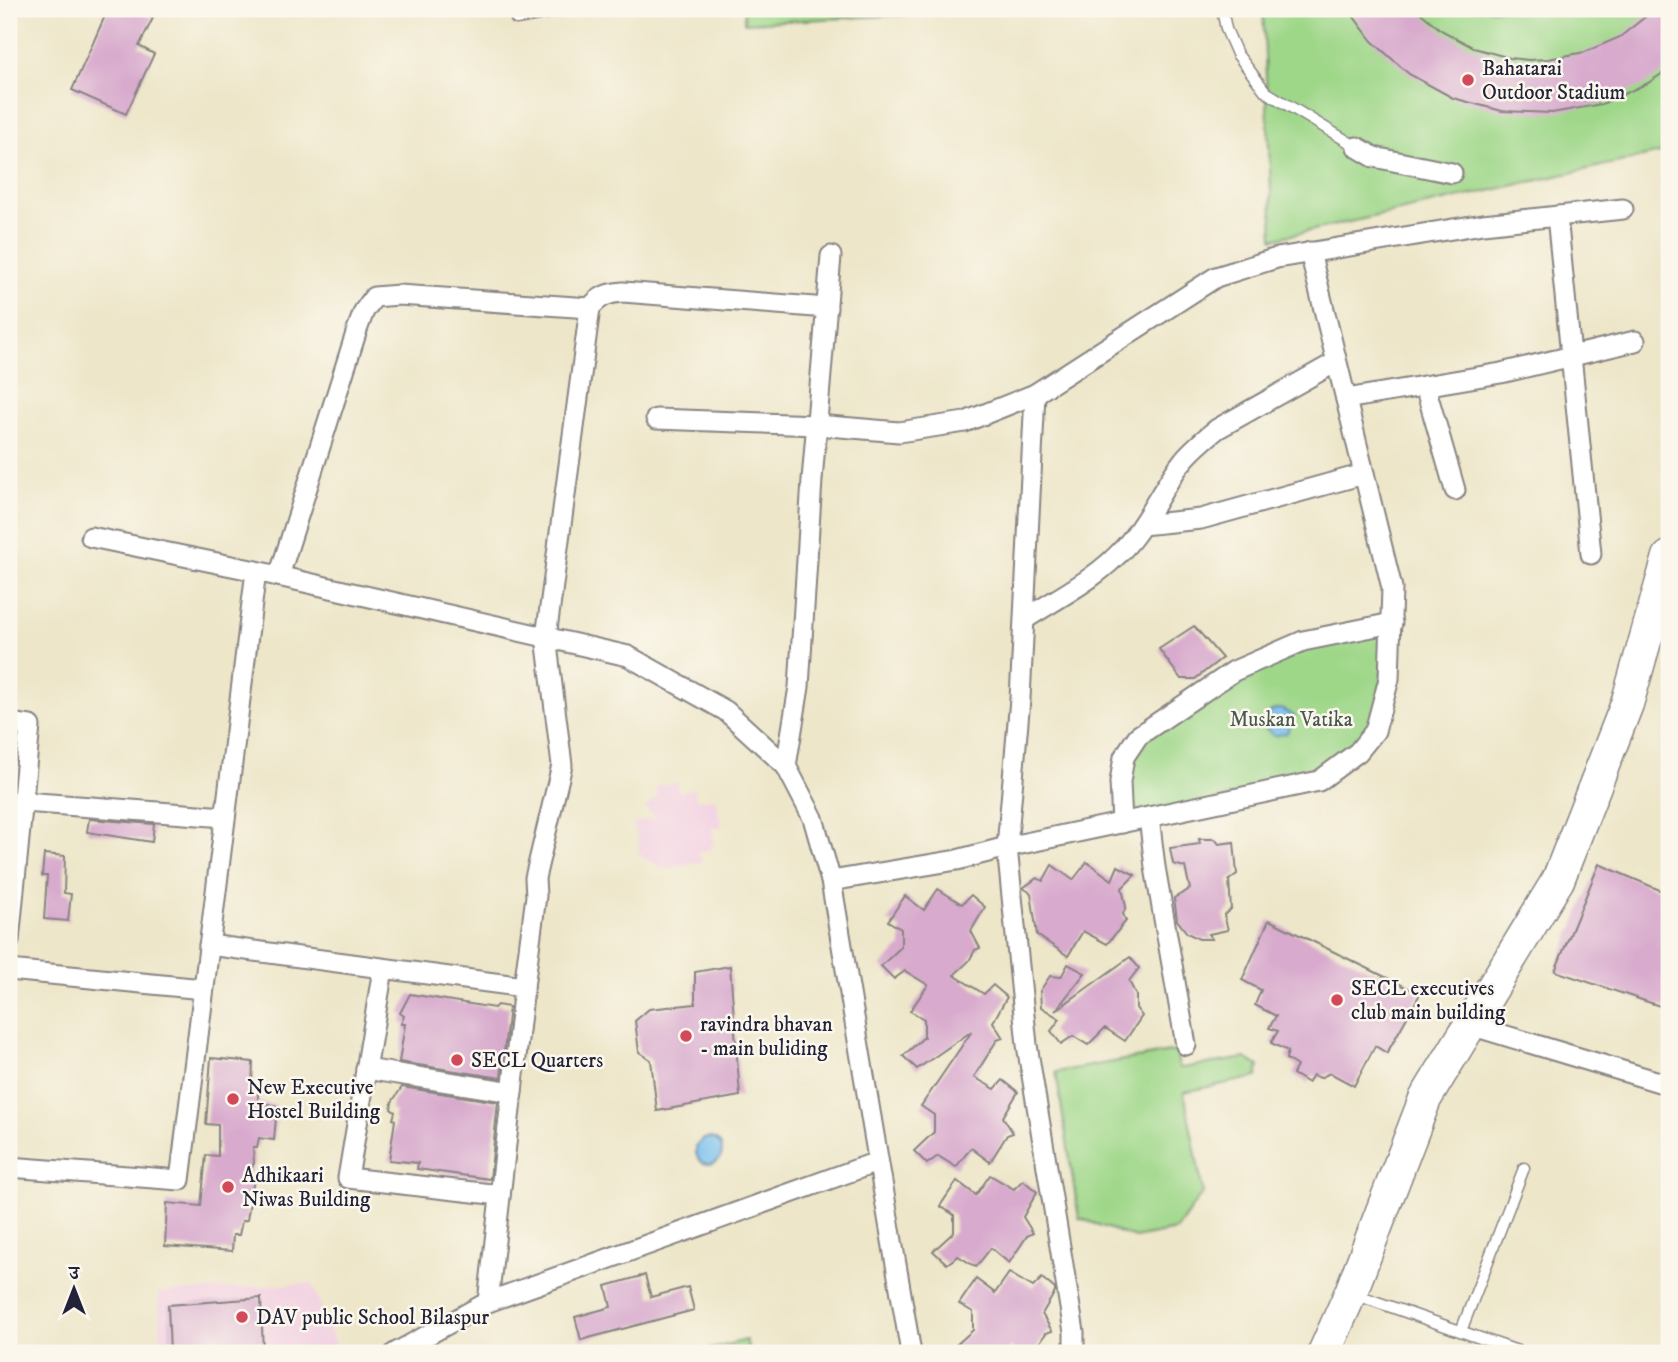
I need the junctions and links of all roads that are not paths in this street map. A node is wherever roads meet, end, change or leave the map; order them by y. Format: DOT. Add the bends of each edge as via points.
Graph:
graph roads {
  1 [pos="571,9"];
  2 [pos="1222,9"];
  3 [pos="516,19"];
  4 [pos="1357,148"];
  5 [pos="1452,173"];
  6 [pos="1623,209"];
  7 [pos="1557,216"];
  8 [pos="1310,252"];
  9 [pos="831,256"];
  10 [pos="590,308"];
  11 [pos="827,308"];
  12 [pos="1636,341"];
  13 [pos="1569,357"];
  14 [pos="1336,362"];
  15 [pos="1425,386"];
  16 [pos="1035,394"];
  17 [pos="1346,399"];
  18 [pos="656,419"];
  19 [pos="817,425"];
  20 [pos="1364,474"];
  21 [pos="1455,490"];
  22 [pos="1142,526"];
  23 [pos="92,537"];
  24 [pos="1591,554"];
  25 [pos="256,571"];
  26 [pos="1667,572"];
  27 [pos="279,576"];
  28 [pos="1025,619"];
  29 [pos="1392,623"];
  30 [pos="546,637"];
  31 [pos="9,723"];
  32 [pos="786,766"];
  33 [pos="24,802"];
  34 [pos="225,817"];
  35 [pos="1149,817"];
  36 [pos="1122,823"];
  37 [pos="1007,847"];
  38 [pos="831,881"];
  39 [pos="9,941"];
  40 [pos="209,945"];
  41 [pos="383,969"];
  42 [pos="9,970"];
  43 [pos="524,987"];
  44 [pos="203,989"];
  45 [pos="1470,1025"];
  46 [pos="1186,1045"];
  47 [pos="366,1069"];
  48 [pos="1669,1085"];
  49 [pos="512,1092"];
  50 [pos="877,1162"];
  51 [pos="9,1167"];
  52 [pos="1524,1168"];
  53 [pos="500,1195"];
  54 [pos="1351,1292"];
  55 [pos="488,1301"];
  56 [pos="1461,1331"];
  57 [pos="395,1353"];
  58 [pos="911,1353"];
  59 [pos="1074,1353"];
  60 [pos="1324,1353"];
  61 [pos="1523,1353"];
  1 -- 3 [label="lane"];
  2 -- 4 [label="lane" via="1237,54 1266,92"];
  4 -- 5 [label="street" via="1374,157"];
  6 -- 7 [label="street"];
  7 -- 8 [label="street"];
  7 -- 13 [label="street"];
  8 -- 14 [label="street"];
  8 -- 16 [label="street" via="1216,277"];
  9 -- 11 [label="street"];
  10 -- 11 [label="street" via="597,299 623,292"];
  10 -- 27 [label="street" via="399,295 374,298 357,330"];
  10 -- 30 [label="street"];
  11 -- 19 [label="street"];
  12 -- 13 [label="street"];
  13 -- 15 [label="street"];
  13 -- 24 [label="street"];
  14 -- 17 [label="street"];
  14 -- 22 [label="street" via="1202,441 1183,461"];
  15 -- 17 [label="street"];
  15 -- 21 [label="street"];
  16 -- 19 [label="street" via="965,422 899,432"];
  16 -- 28 [label="street"];
  17 -- 20 [label="street"];
  18 -- 19 [label="street"];
  19 -- 32 [label="street" via="799,687"];
  20 -- 22 [label="street" via="1201,519"];
  20 -- 29 [label="street" via="1392,588"];
  22 -- 28 [label="street" via="1095,574"];
  23 -- 25 [label="street"];
  25 -- 27 [label="street"];
  25 -- 34 [label="street"];
  26 -- 45 [label="main road" via="1628,704 1558,880"];
  27 -- 30 [label="street"];
  28 -- 37 [label="street"];
  29 -- 35 [label="street" via="1389,679 1375,730 1347,761 1319,781"];
  29 -- 36 [label="street" via="1303,641 1234,671 1138,736 1124,757"];
  30 -- 32 [label="street" via="628,656 726,711"];
  30 -- 43 [label="street" via="562,765 535,878 537,896"];
  31 -- 33 [label="street" via="30,726"];
  32 -- 38 [label="street" via="813,818"];
  33 -- 34 [label="street"];
  33 -- 39 [label="street"];
  34 -- 40 [label="street"];
  35 -- 36 [label="street"];
  35 -- 46 [label="street"];
  36 -- 37 [label="street"];
  37 -- 38 [label="street"];
  37 -- 59 [label="street" via="1027,1045"];
  38 -- 50 [label="street"];
  40 -- 41 [label="street"];
  40 -- 44 [label="street"];
  41 -- 43 [label="street"];
  41 -- 47 [label="street"];
  42 -- 44 [label="street"];
  43 -- 49 [label="street"];
  44 -- 51 [label="street" via="180,1180"];
  45 -- 48 [label="street"];
  45 -- 54 [label="main road" via="1425,1099"];
  47 -- 49 [label="street"];
  47 -- 53 [label="street" via="348,1178"];
  49 -- 53 [label="street"];
  50 -- 55 [label="street"];
  50 -- 58 [label="street"];
  52 -- 56 [label="lane"];
  53 -- 55 [label="street"];
  54 -- 56 [label="lane"];
  54 -- 60 [label="main road"];
  55 -- 57 [label="street"];
  56 -- 61 [label="lane"];
}
